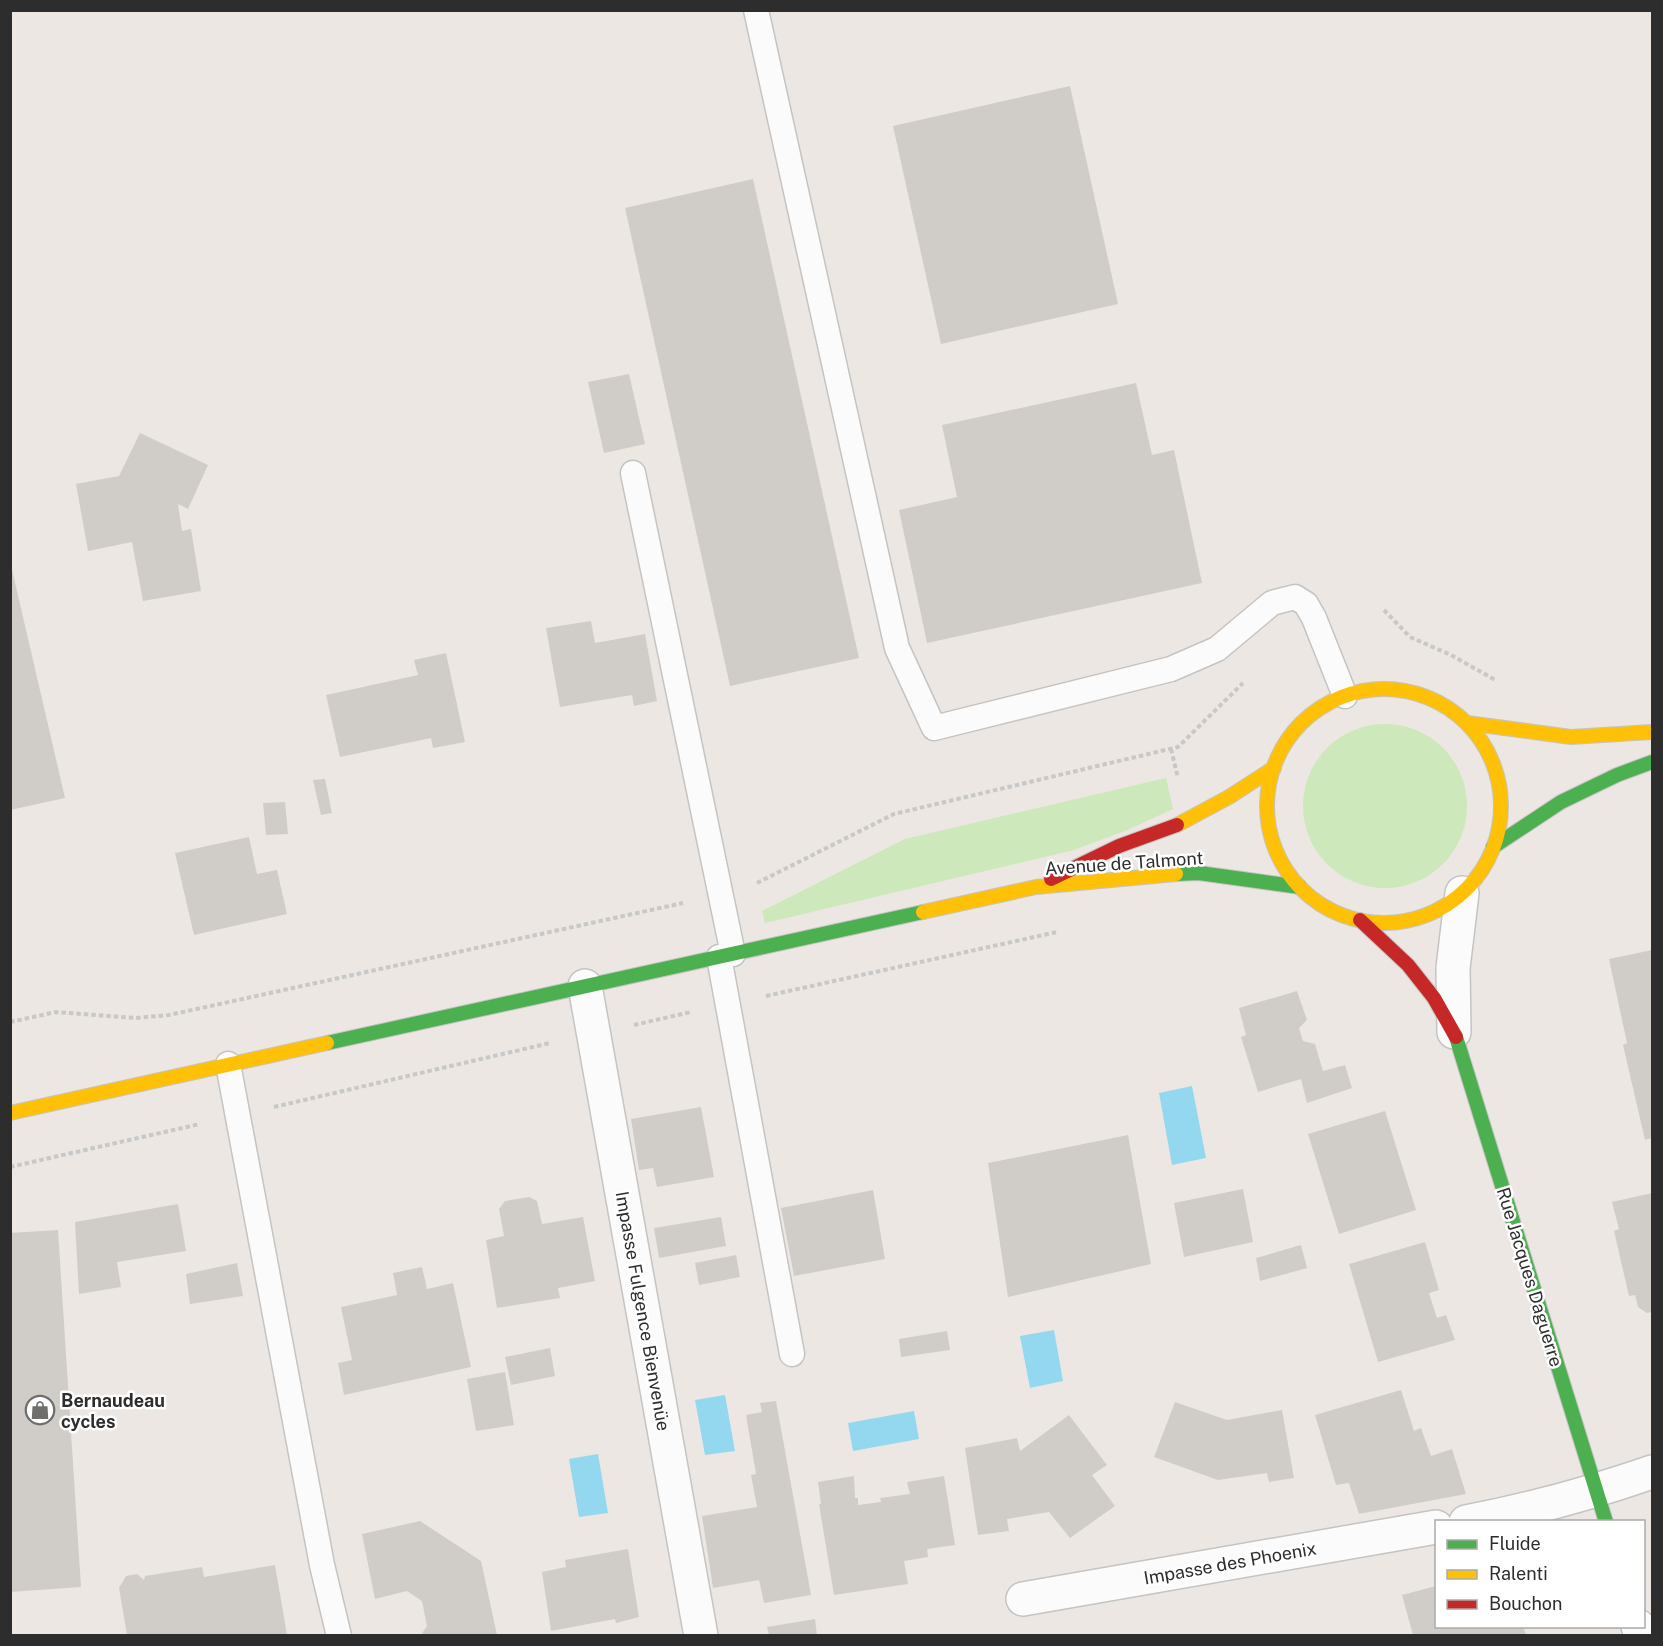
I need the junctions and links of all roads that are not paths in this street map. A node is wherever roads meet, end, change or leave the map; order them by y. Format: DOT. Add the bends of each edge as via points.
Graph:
graph roads {
  1 [pos="756,10"];
  2 [pos="633,473"];
  3 [pos="1345,696"];
  4 [pos="1467,723"];
  5 [pos="1653,732"];
  6 [pos="1653,762"];
  7 [pos="1274,768"];
  8 [pos="1493,847"];
  9 [pos="1036,887"];
  10 [pos="1300,887"];
  11 [pos="1462,893"];
  12 [pos="1360,920"];
  13 [pos="726,956"];
  14 [pos="585,986"];
  15 [pos="1454,1032"];
  16 [pos="228,1064"];
  17 [pos="10,1113"];
  18 [pos="792,1354"];
  19 [pos="1653,1472"];
  20 [pos="1601,1506"];
  21 [pos="1472,1520"];
  22 [pos="1435,1527"];
  23 [pos="1023,1599"];
  24 [pos="339,1635"];
  25 [pos="701,1635"];
  1 -- 3 [label="lane" via="897,648 934,728 1171,669 1217,650 1272,603 1295,597 1306,604 1314,618"];
  2 -- 13 [label="lane" via="720,895"];
  3 -- 4 [label="main road" via="1403,690 1437,702"];
  3 -- 7 [label="main road" via="1301,723"];
  4 -- 5 [label="main road" via="1571,737"];
  4 -- 8 [label="main road" via="1487,750 1498,781 1501,815"];
  6 -- 8 [label="main road" via="1561,802"];
  7 -- 9 [label="main road, Avenue de Talmont" via="1187,820 1119,846"];
  7 -- 10 [label="main road" via="1268,799 1270,831 1281,861"];
  8 -- 11 [label="main road" via="1480,872"];
  9 -- 10 [label="main road, Avenue de Talmont" via="1199,873"];
  9 -- 13 [label="main road"];
  10 -- 12 [label="main road" via="1328,908"];
  11 -- 12 [label="main road" via="1414,919"];
  11 -- 15 [label="street" via="1452,968"];
  12 -- 15 [label="main road, Rue Jacques Daguerre" via="1408,965"];
  13 -- 14 [label="main road"];
  13 -- 18 [label="lane"];
  14 -- 16 [label="main road"];
  14 -- 25 [label="street, Impasse Fulgence Bienvenüe"];
  15 -- 20 [label="main road, Rue Jacques Daguerre"];
  16 -- 17 [label="main road"];
  16 -- 24 [label="lane" via="322,1565"];
  19 -- 20 [label="street"];
  20 -- 21 [label="street"];
  22 -- 23 [label="street, Impasse des Phoenix"];
}
